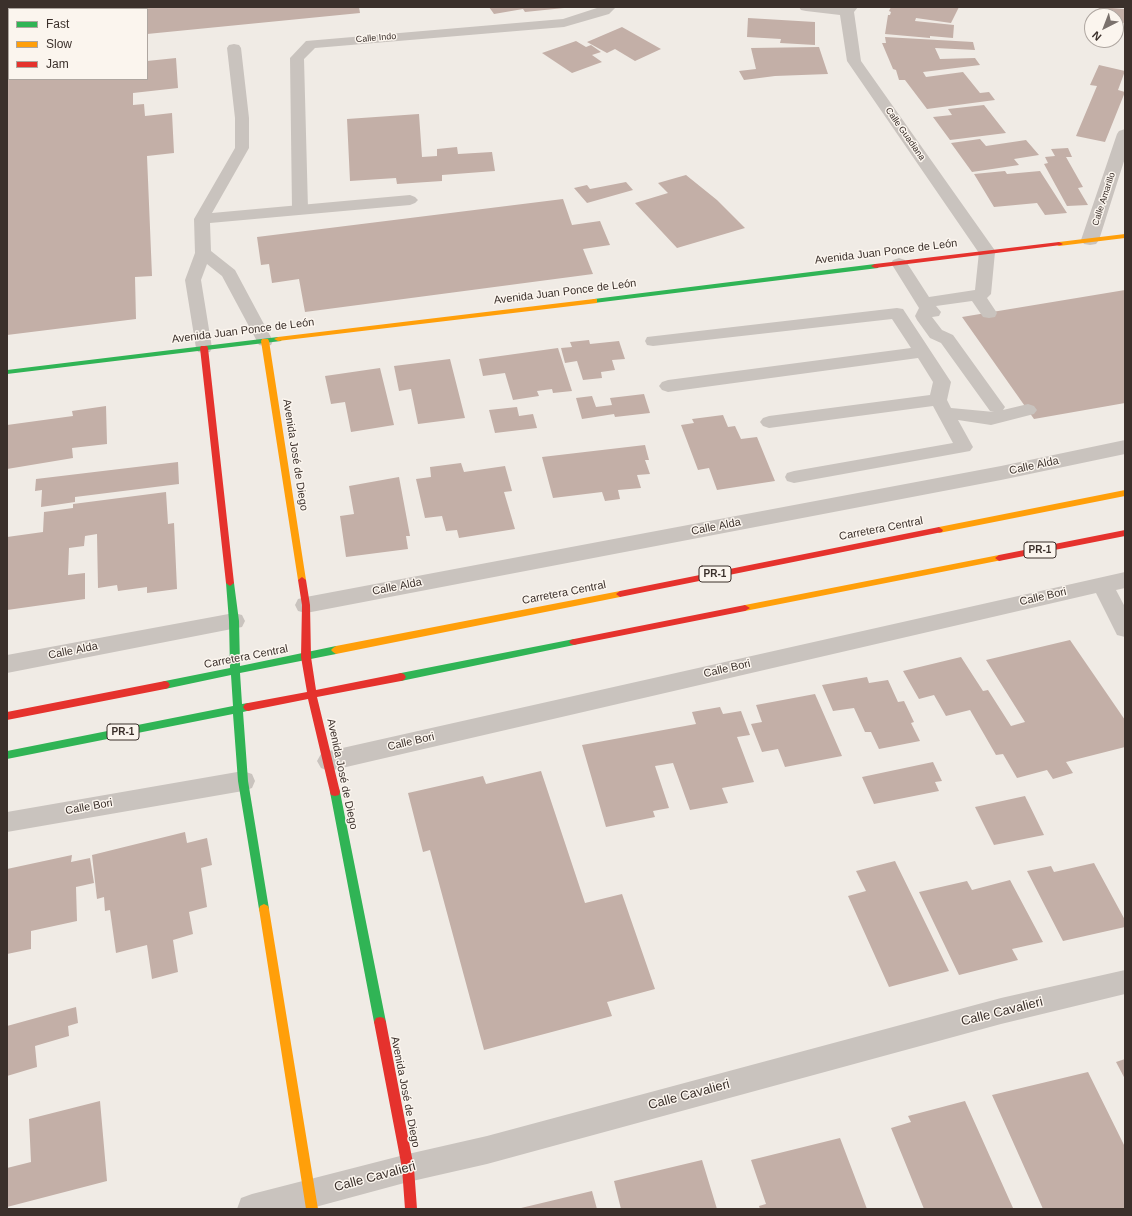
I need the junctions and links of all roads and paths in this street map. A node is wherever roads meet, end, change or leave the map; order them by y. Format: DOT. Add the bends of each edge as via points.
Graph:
graph roads {
  1 [pos="609,7"];
  2 [pos="806,7"];
  3 [pos="849,10"];
  4 [pos="234,48"];
  5 [pos="1125,134"];
  6 [pos="410,200"];
  7 [pos="300,209"];
  8 [pos="202,219"];
  9 [pos="1125,236"];
  10 [pos="1090,240"];
  11 [pos="987,252"];
  12 [pos="203,253"];
  13 [pos="899,263"];
  14 [pos="976,295"];
  15 [pos="925,306"];
  16 [pos="989,313"];
  17 [pos="653,341"];
  18 [pos="265,342"];
  19 [pos="204,348"];
  20 [pos="922,352"];
  21 [pos="7,372"];
  22 [pos="668,386"];
  23 [pos="942,407"];
  24 [pos="996,407"];
  25 [pos="1028,410"];
  26 [pos="769,422"];
  27 [pos="1125,447"];
  28 [pos="794,477"];
  29 [pos="1125,493"];
  30 [pos="1125,533"];
  31 [pos="1125,580"];
  32 [pos="1102,584"];
  33 [pos="306,605"];
  34 [pos="234,621"];
  35 [pos="1125,629"];
  36 [pos="306,657"];
  37 [pos="7,664"];
  38 [pos="235,671"];
  39 [pos="312,694"];
  40 [pos="239,708"];
  41 [pos="7,716"];
  42 [pos="7,755"];
  43 [pos="329,761"];
  44 [pos="243,781"];
  45 [pos="7,822"];
  46 [pos="1125,982"];
  47 [pos="408,1168"];
  48 [pos="310,1202"];
  49 [pos="252,1209"];
  50 [pos="411,1209"];
  1 -- 7 [label="street, Calle Indo" via="604,11 564,23 311,44 297,58"];
  2 -- 3 [label="street"];
  3 -- 11 [label="street, Calle Guadiana" via="854,61"];
  4 -- 8 [label="lane" via="242,118 242,148"];
  5 -- 10 [label="street, Calle Amarillo"];
  6 -- 7 [label="lane"];
  7 -- 8 [label="lane"];
  8 -- 12 [label="lane"];
  9 -- 10 [label="main road, Avenida Juan Ponce de León"];
  10 -- 11 [label="main road, Avenida Juan Ponce de León"];
  11 -- 13 [label="main road, Avenida Juan Ponce de León"];
  11 -- 14 [label="lane" via="983,294"];
  12 -- 18 [label="lane" via="229,272"];
  12 -- 19 [label="lane" via="193,280"];
  13 -- 15 [label="lane"];
  13 -- 18 [label="main road, Avenida Juan Ponce de León"];
  14 -- 15 [label="lane"];
  14 -- 16 [label="lane"];
  15 -- 24 [label="lane" via="923,316 936,334 947,340"];
  17 -- 20 [label="lane" via="897,313"];
  18 -- 19 [label="main road, Avenida Juan Ponce de León"];
  18 -- 33 [label="main road, Avenida José de Diego"];
  19 -- 21 [label="main road, Avenida Juan Ponce de León"];
  19 -- 34 [label="main road"];
  20 -- 22 [label="lane"];
  20 -- 23 [label="lane" via="942,382"];
  23 -- 25 [label="lane" via="991,419"];
  23 -- 26 [label="lane"];
  23 -- 28 [label="lane" via="964,446"];
  27 -- 33 [label="street, Calle Alda"];
  29 -- 36 [label="main road, Carretera Central / PR-1"];
  30 -- 39 [label="main road, PR-1"];
  31 -- 32 [label="street, Calle Bori"];
  32 -- 35 [label="street"];
  32 -- 43 [label="street, Calle Bori"];
  33 -- 36 [label="main road, Avenida José de Diego"];
  34 -- 37 [label="street, Calle Alda"];
  34 -- 38 [label="main road"];
  36 -- 38 [label="main road, Carretera Central / PR-1"];
  36 -- 39 [label="main road, Avenida José de Diego"];
  38 -- 40 [label="main road"];
  38 -- 41 [label="main road, Carretera Central / PR-1"];
  39 -- 40 [label="main road, PR-1"];
  39 -- 43 [label="main road, Avenida José de Diego"];
  40 -- 42 [label="main road, PR-1"];
  40 -- 44 [label="main road"];
  43 -- 47 [label="main road, Avenida José de Diego"];
  44 -- 45 [label="street, Calle Bori"];
  44 -- 48 [label="main road"];
  46 -- 47 [label="street, Calle Cavalieri" via="1001,1011 487,1150"];
  47 -- 48 [label="street, Calle Cavalieri"];
  47 -- 50 [label="main road, Avenida José de Diego"];
  48 -- 49 [label="street, Calle Cavalieri"];
}
